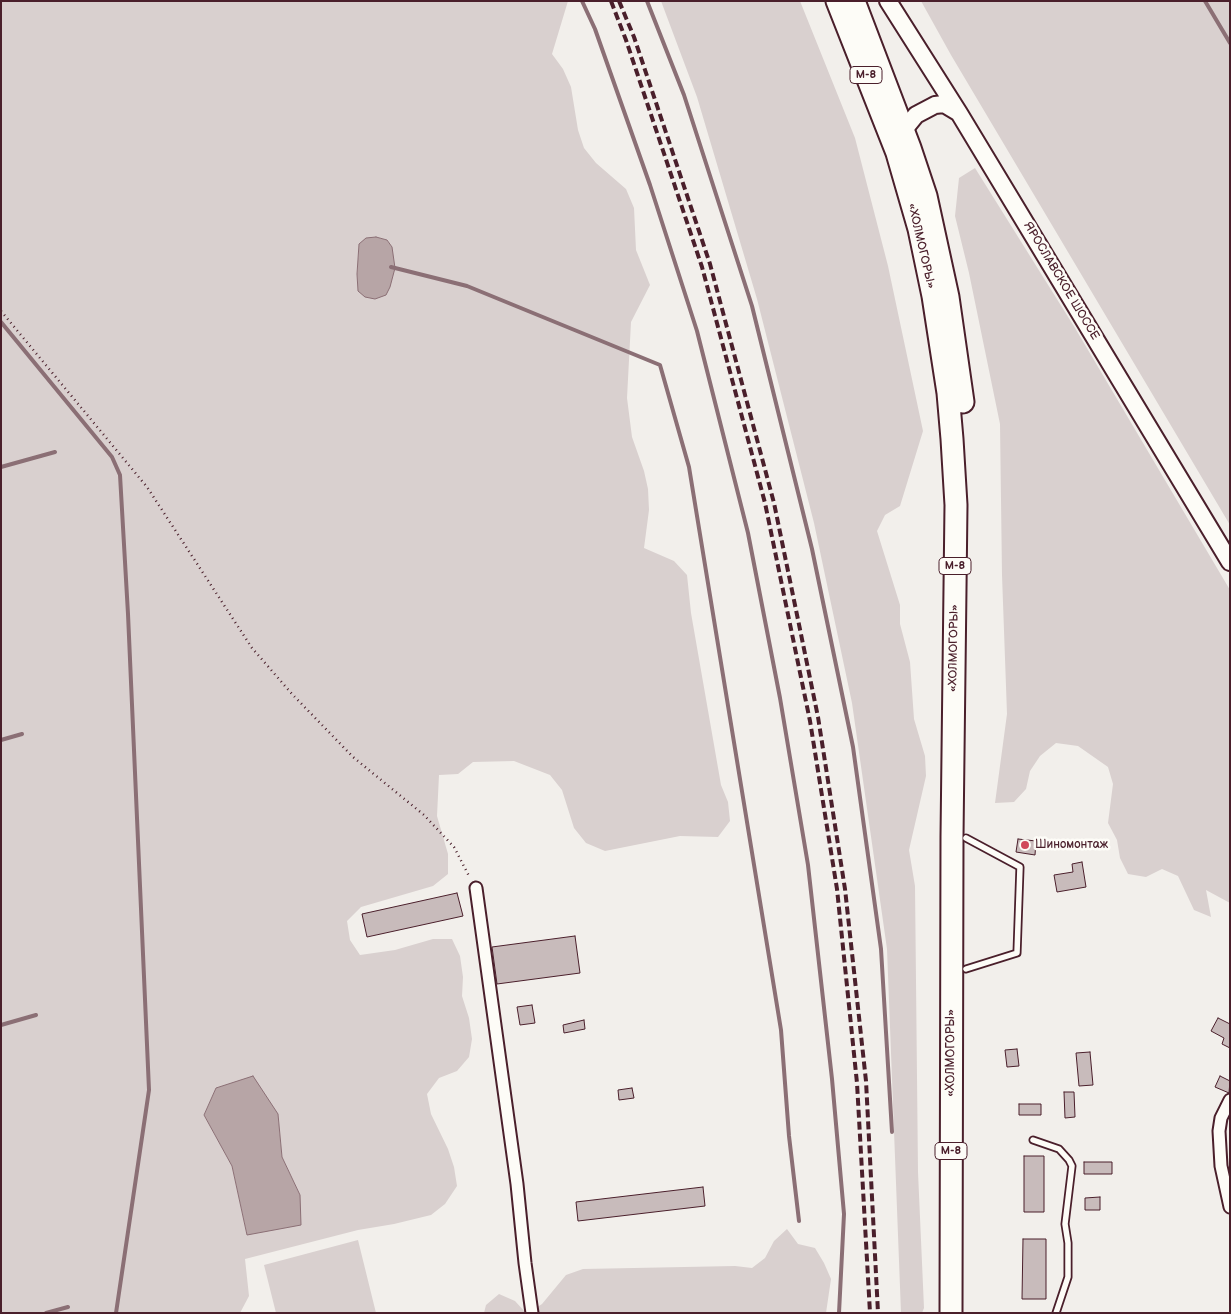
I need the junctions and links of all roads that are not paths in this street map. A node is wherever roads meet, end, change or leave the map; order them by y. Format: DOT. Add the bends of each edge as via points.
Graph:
graph roads {
  1 [pos="837,1"];
  2 [pos="854,1"];
  3 [pos="888,1"];
  4 [pos="959,113"];
  5 [pos="899,140"];
  6 [pos="1230,562"];
  7 [pos="966,838"];
  8 [pos="476,888"];
  9 [pos="966,969"];
  10 [pos="1230,1100"];
  11 [pos="1033,1140"];
  12 [pos="1230,1207"];
  13 [pos="532,1313"];
  14 [pos="951,1313"];
  15 [pos="965,1313"];
  16 [pos="1056,1313"];
  1 -- 5 [label="highway, «ХОЛМОГОРЫ» / М-8"];
  2 -- 5 [label="highway, «ХОЛМОГОРЫ» / М-8"];
  3 -- 4 [label="main road, ЯРОСЛАВСКОЕ ШОССЕ"];
  4 -- 5 [label="main road" via="944,104 935,105 916,115"];
  4 -- 6 [label="main road, ЯРОСЛАВСКОЕ ШОССЕ"];
  5 -- 7 [label="highway, «ХОЛМОГОРЫ» / М-8" via="926,196 937,244 956,345 966,438 970,516"];
  5 -- 14 [label="highway, «ХОЛМОГОРЫ» / М-8" via="933,296 948,393 955,495"];
  7 -- 9 [label="highway, «ХОЛМОГОРЫ» / М-8"];
  7 -- 9 [label="lane" via="1020,867 1017,953"];
  8 -- 13 [label="street"];
  9 -- 15 [label="highway, «ХОЛМОГОРЫ» / М-8"];
  10 -- 12 [label="street" via="1219,1131 1221,1166"];
  11 -- 16 [label="lane" via="1059,1149 1072,1166 1065,1224 1068,1277"];
}
